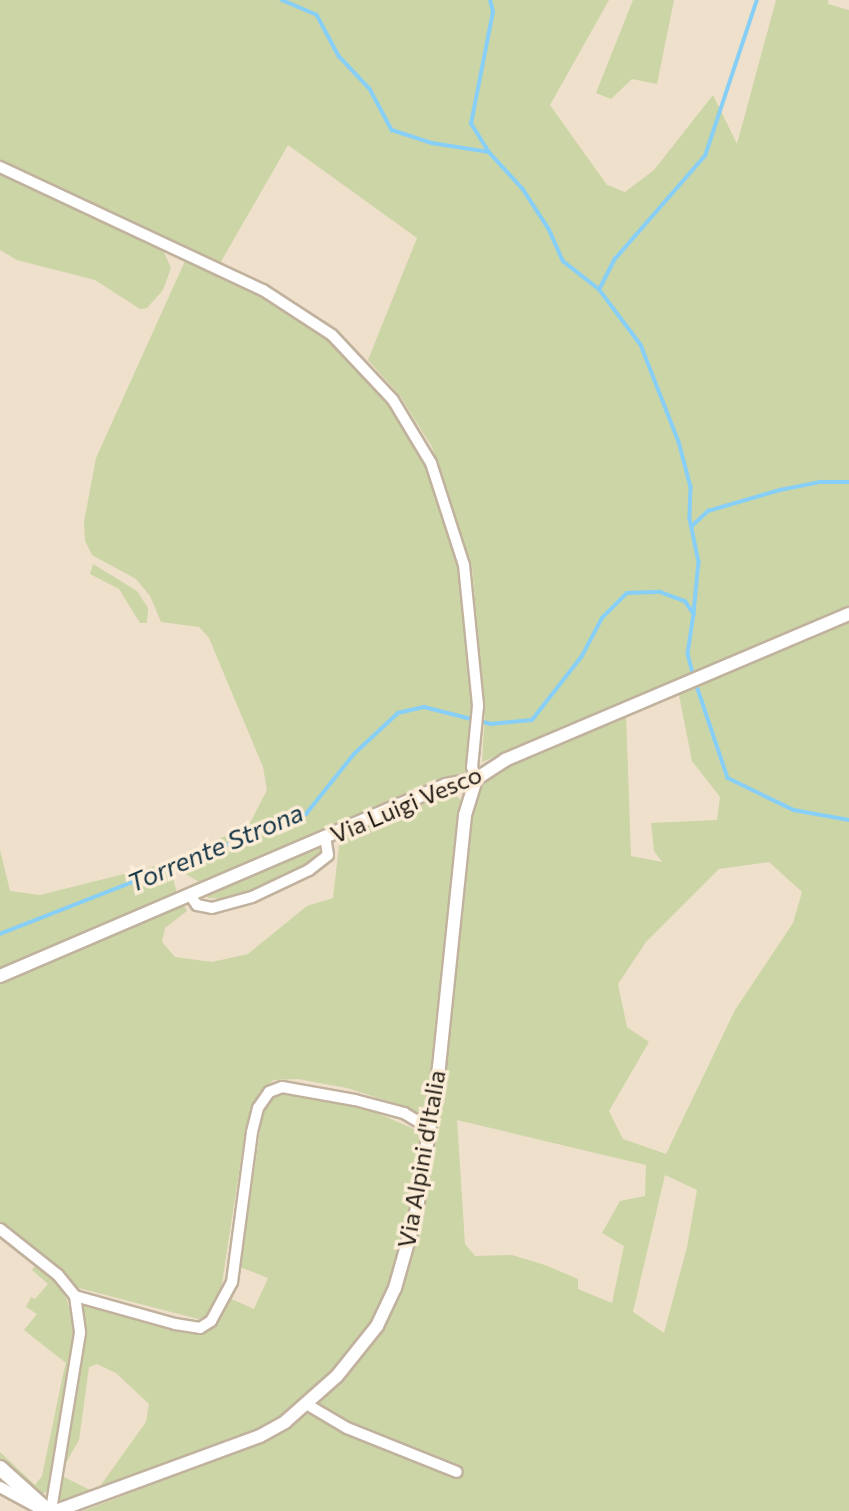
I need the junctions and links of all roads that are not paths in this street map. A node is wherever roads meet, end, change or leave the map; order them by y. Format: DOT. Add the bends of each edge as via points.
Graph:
graph roads {
  1 [pos="0,167"];
  2 [pos="849,614"];
  3 [pos="476,779"];
  4 [pos="325,837"];
  5 [pos="190,895"];
  6 [pos="0,976"];
  7 [pos="429,1128"];
  8 [pos="0,1229"];
  9 [pos="75,1296"];
  10 [pos="308,1405"];
  11 [pos="0,1468"];
  12 [pos="457,1472"];
  13 [pos="0,1487"];
  14 [pos="48,1511"];
  15 [pos="56,1511"];
  1 -- 3 [label="street" via="263,290 332,335 393,400 431,463 464,565 478,706 472,767"];
  2 -- 3 [label="street, Via Luigi Vesco" via="505,760"];
  3 -- 4 [label="street, Via Luigi Vesco" via="446,785"];
  3 -- 7 [label="street, Via Alpini d'Italia" via="465,815"];
  4 -- 5 [label="street, Via Luigi Vesco"];
  4 -- 5 [label="street" via="328,855 309,870 252,897 212,908 197,905"];
  5 -- 6 [label="street, Via Luigi Vesco"];
  7 -- 9 [label="street" via="404,1113 355,1100 282,1087 268,1092 252,1132 232,1282 211,1321 200,1328 175,1324"];
  7 -- 10 [label="street, Via Alpini d'Italia" via="416,1214 396,1287 377,1326"];
  8 -- 9 [label="street" via="58,1275"];
  9 -- 14 [label="street" via="80,1333"];
  10 -- 12 [label="street" via="347,1428"];
  10 -- 15 [label="street, Via Alpini d'Italia" via="260,1436"];
  11 -- 14 [label="main road"];
  13 -- 14 [label="street"];
}
